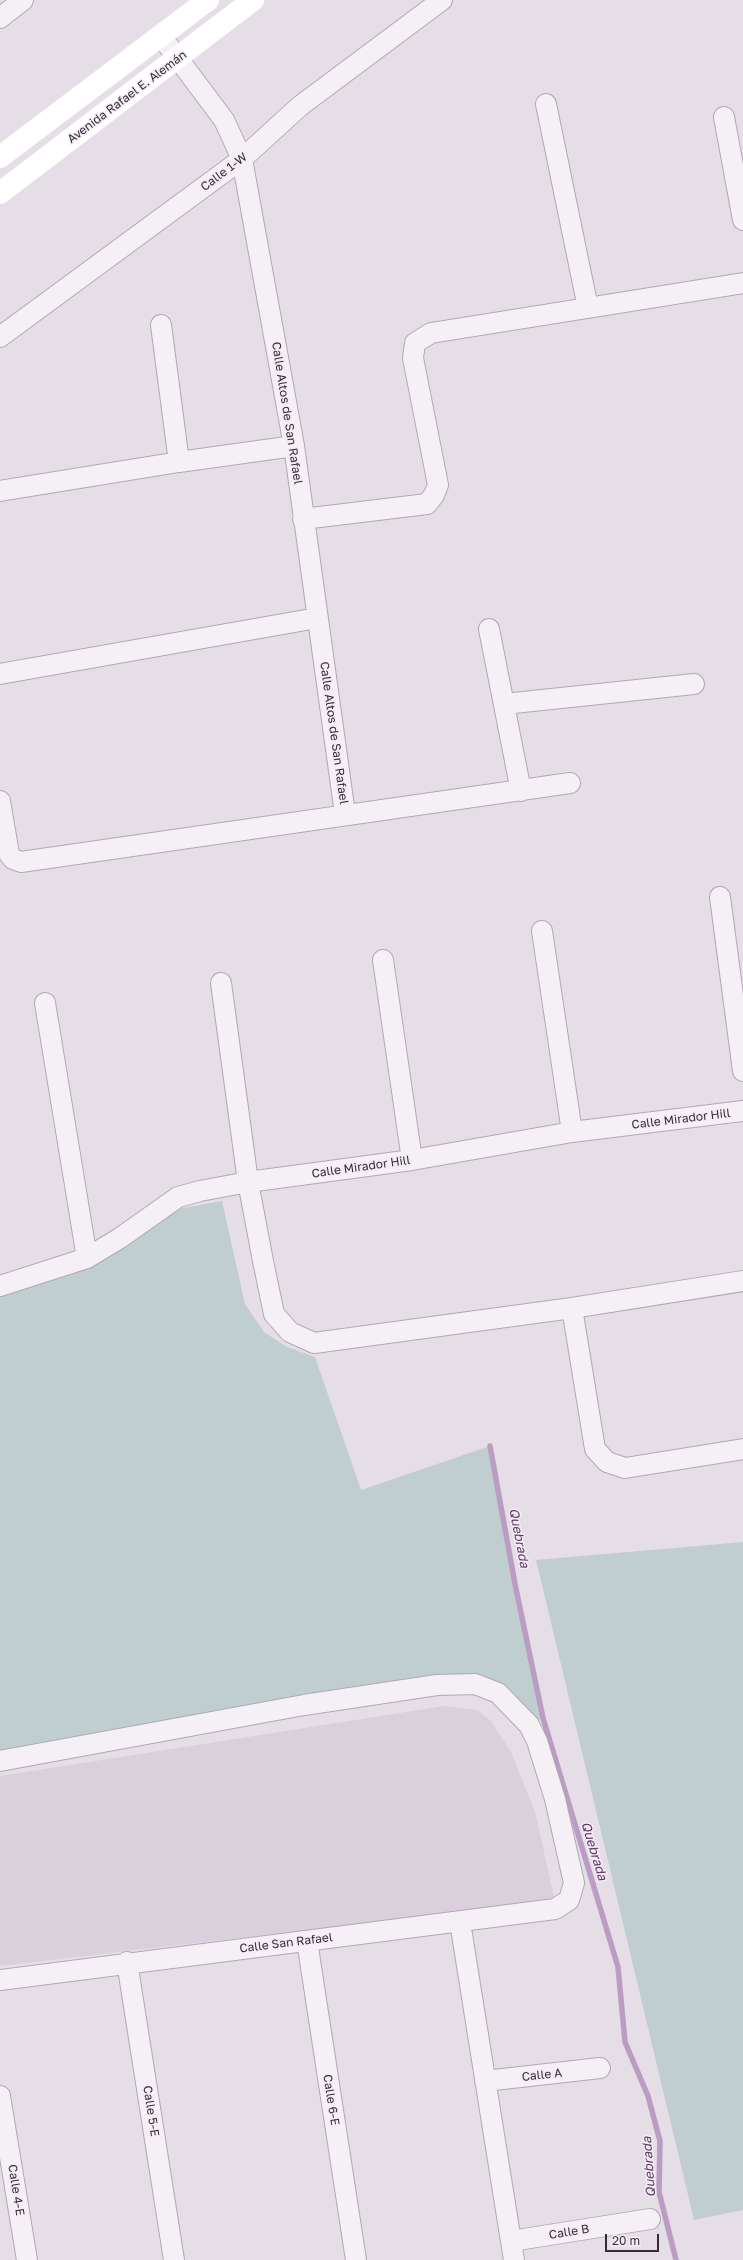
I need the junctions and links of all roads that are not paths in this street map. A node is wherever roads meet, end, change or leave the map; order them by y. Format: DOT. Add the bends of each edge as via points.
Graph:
graph roads {
  1 [pos="23,0"];
  2 [pos="208,0"];
  3 [pos="253,0"];
  4 [pos="442,0"];
  5 [pos="0,18"];
  6 [pos="161,36"];
  7 [pos="177,59"];
  8 [pos="546,104"];
  9 [pos="724,117"];
  10 [pos="0,157"];
  11 [pos="242,159"];
  12 [pos="0,193"];
  13 [pos="743,220"];
  14 [pos="743,283"];
  15 [pos="588,308"];
  16 [pos="161,325"];
  17 [pos="0,337"];
  18 [pos="294,446"];
  19 [pos="179,462"];
  20 [pos="0,491"];
  21 [pos="303,519"];
  22 [pos="317,618"];
  23 [pos="489,629"];
  24 [pos="0,674"];
  25 [pos="694,684"];
  26 [pos="504,704"];
  27 [pos="570,783"];
  28 [pos="521,791"];
  29 [pos="0,801"];
  30 [pos="345,814"];
  31 [pos="720,897"];
  32 [pos="542,931"];
  33 [pos="735,946"];
  34 [pos="383,960"];
  35 [pos="221,983"];
  36 [pos="45,1003"];
  37 [pos="743,1070"];
  38 [pos="743,1110"];
  39 [pos="572,1132"];
  40 [pos="412,1160"];
  41 [pos="248,1182"];
  42 [pos="87,1258"];
  43 [pos="743,1281"];
  44 [pos="0,1286"];
  45 [pos="572,1308"];
  46 [pos="743,1450"];
  47 [pos="0,1761"];
  48 [pos="460,1922"];
  49 [pos="306,1940"];
  50 [pos="127,1962"];
  51 [pos="0,1980"];
  52 [pos="600,2068"];
  53 [pos="485,2081"];
  54 [pos="0,2096"];
  55 [pos="650,2219"];
  56 [pos="512,2250"];
  57 [pos="27,2260"];
  58 [pos="174,2260"];
  59 [pos="356,2260"];
  1 -- 5 [label="street"];
  2 -- 6 [label="main road"];
  3 -- 7 [label="main road, Avenida Rafael E. Alemán"];
  4 -- 11 [label="street, Calle 1-W" via="300,106"];
  6 -- 7 [label="street, Calle Altos de San Rafael"];
  6 -- 10 [label="main road"];
  7 -- 11 [label="street, Calle Altos de San Rafael" via="224,120"];
  7 -- 12 [label="main road, Avenida Rafael E. Alemán"];
  8 -- 15 [label="street"];
  9 -- 13 [label="street"];
  11 -- 17 [label="street, Calle 1-W"];
  11 -- 18 [label="street, Calle Altos de San Rafael"];
  14 -- 15 [label="street"];
  15 -- 21 [label="street" via="431,332 415,343 413,358 438,485 434,495 427,504"];
  16 -- 19 [label="street"];
  18 -- 19 [label="street"];
  18 -- 21 [label="street, Calle Altos de San Rafael"];
  19 -- 20 [label="street"];
  21 -- 22 [label="street, Calle Altos de San Rafael"];
  22 -- 24 [label="street"];
  22 -- 30 [label="street, Calle Altos de San Rafael"];
  23 -- 26 [label="street"];
  25 -- 26 [label="street"];
  26 -- 28 [label="street"];
  27 -- 28 [label="street"];
  28 -- 30 [label="street"];
  29 -- 30 [label="street" via="10,854 13,859 21,862"];
  31 -- 33 [label="street"];
  32 -- 39 [label="street"];
  33 -- 37 [label="street"];
  34 -- 40 [label="street"];
  35 -- 41 [label="street"];
  36 -- 42 [label="street"];
  38 -- 39 [label="street, Calle Mirador Hill"];
  39 -- 40 [label="street, Calle Mirador Hill"];
  40 -- 41 [label="street, Calle Mirador Hill"];
  41 -- 42 [label="street, Calle Mirador Hill" via="178,1197"];
  41 -- 45 [label="street" via="274,1314 290,1332 314,1343"];
  42 -- 44 [label="street, Calle Mirador Hill"];
  43 -- 45 [label="street"];
  45 -- 46 [label="street" via="595,1449 607,1462 626,1468"];
  47 -- 48 [label="street, Calle San Rafael" via="304,1705 437,1685 476,1684 498,1693 529,1725 537,1741 555,1799 574,1883 569,1900 555,1909"];
  48 -- 49 [label="street, Calle San Rafael"];
  48 -- 53 [label="street"];
  49 -- 50 [label="street, Calle San Rafael"];
  49 -- 59 [label="street, Calle 6-E"];
  50 -- 51 [label="street, Calle San Rafael"];
  50 -- 58 [label="street, Calle 5-E"];
  52 -- 53 [label="street, Calle A"];
  53 -- 56 [label="street"];
  54 -- 57 [label="street, Calle 4-E"];
  55 -- 56 [label="street, Calle B"];
}
